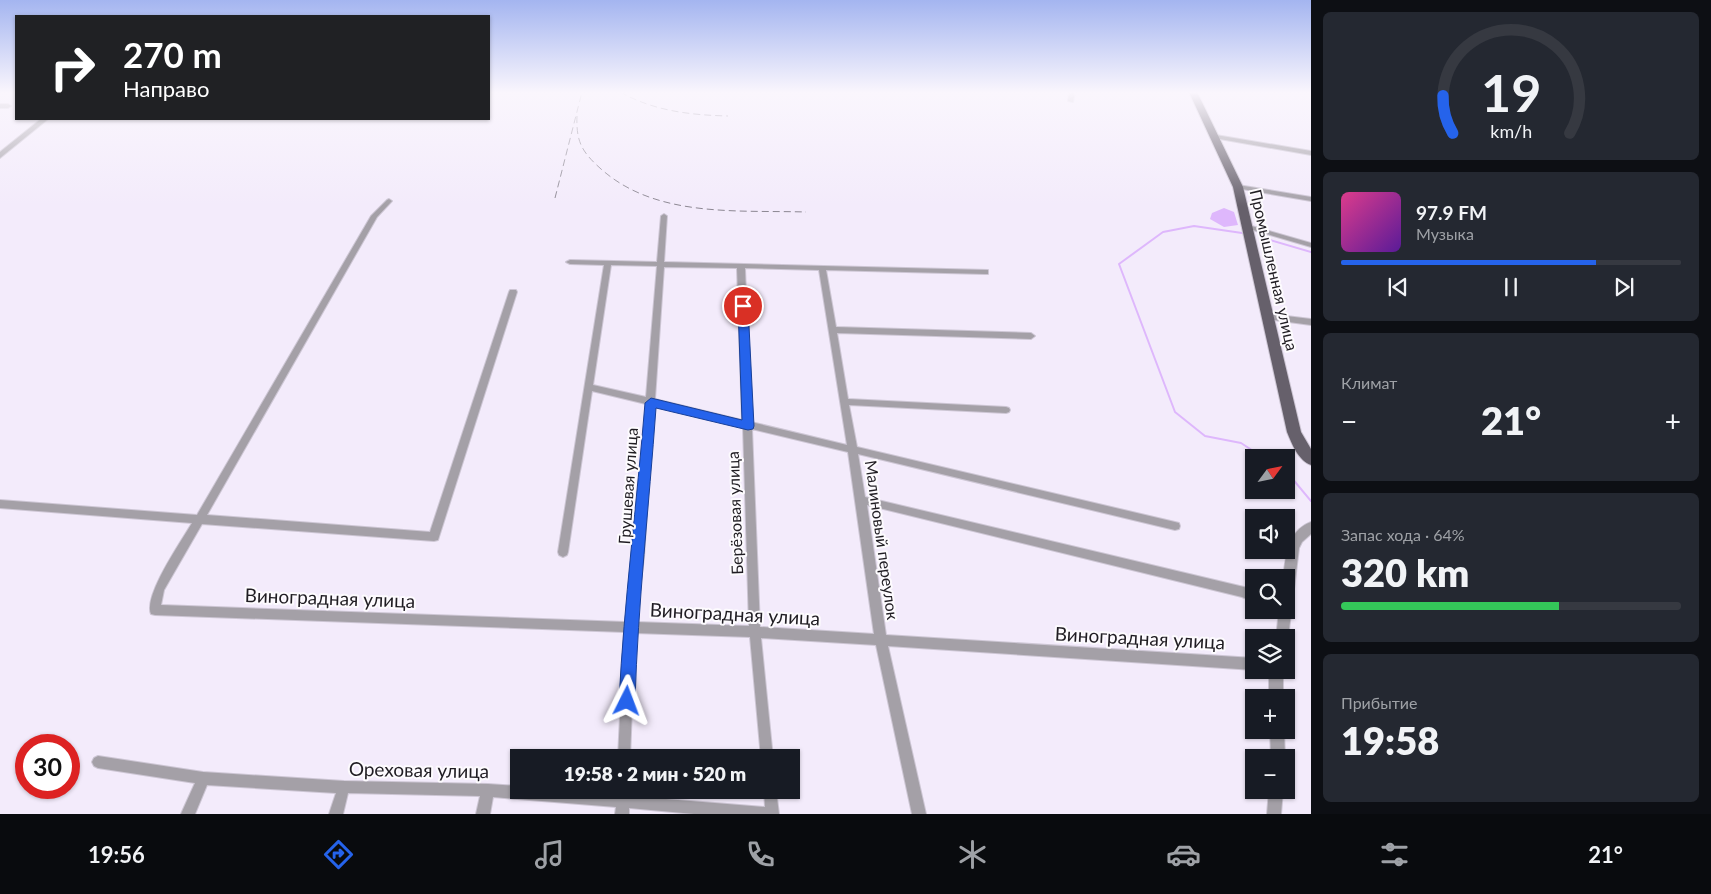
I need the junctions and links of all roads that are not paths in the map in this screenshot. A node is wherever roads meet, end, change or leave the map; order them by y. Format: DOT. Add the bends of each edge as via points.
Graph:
graph roads {
  1 [pos="32,130"];
  2 [pos="1212,130"];
  3 [pos="1216,137"];
  4 [pos="1311,153"];
  5 [pos="0,156"];
  6 [pos="1238,187"];
  7 [pos="1311,199"];
  8 [pos="389,201"];
  9 [pos="664,216"];
  10 [pos="1248,227"];
  11 [pos="1311,245"];
  12 [pos="570,262"];
  13 [pos="608,263"];
  14 [pos="660,264"];
  15 [pos="741,266"];
  16 [pos="822,268"];
  17 [pos="986,272"];
  18 [pos="513,292"];
  19 [pos="1269,317"];
  20 [pos="1311,322"];
  21 [pos="833,330"];
  22 [pos="1031,336"];
  23 [pos="589,387"];
  24 [pos="845,402"];
  25 [pos="651,403"];
  26 [pos="1006,410"];
  27 [pos="748,426"];
  28 [pos="853,450"];
  29 [pos="1311,459"];
  30 [pos="861,500"];
  31 [pos="0,504"];
  32 [pos="197,520"];
  33 [pos="1175,526"];
  34 [pos="1311,527"];
  35 [pos="563,552"];
  36 [pos="1290,569"];
  37 [pos="1245,592"];
  38 [pos="154,610"];
  39 [pos="630,626"];
  40 [pos="755,632"];
  41 [pos="881,640"];
  42 [pos="1245,663"];
  43 [pos="624,749"];
  44 [pos="766,749"];
  45 [pos="98,762"];
  46 [pos="203,778"];
  47 [pos="344,787"];
  48 [pos="488,790"];
  49 [pos="770,799"];
  50 [pos="1275,799"];
  51 [pos="622,802"];
  52 [pos="188,814"];
  53 [pos="336,814"];
  54 [pos="483,814"];
  55 [pos="771,814"];
  56 [pos="919,814"];
  57 [pos="1274,814"];
  1 -- 5 [label="street"];
  2 -- 3 [label="main road, Промышленная улица"];
  3 -- 4 [label="street"];
  3 -- 6 [label="main road, Промышленная улица"];
  6 -- 7 [label="street"];
  6 -- 10 [label="main road, Промышленная улица"];
  8 -- 32 [label="street" via="374,216"];
  9 -- 14 [label="street, Грушевая улица"];
  10 -- 11 [label="street"];
  10 -- 19 [label="main road, Промышленная улица"];
  12 -- 13 [label="street"];
  13 -- 14 [label="street"];
  13 -- 23 [label="street"];
  14 -- 15 [label="street"];
  14 -- 25 [label="street, Грушевая улица"];
  15 -- 16 [label="street"];
  15 -- 27 [label="street, Берёзовая улица"];
  16 -- 17 [label="street"];
  16 -- 21 [label="street, Малиновый переулок"];
  18 -- 32 [label="street" via="434,537"];
  19 -- 20 [label="street"];
  19 -- 29 [label="main road, Промышленная улица" via="1294,432"];
  21 -- 22 [label="street"];
  21 -- 24 [label="street, Малиновый переулок"];
  23 -- 25 [label="street"];
  23 -- 35 [label="street"];
  24 -- 26 [label="street"];
  24 -- 28 [label="street, Малиновый переулок"];
  25 -- 27 [label="street"];
  25 -- 39 [label="street, Грушевая улица"];
  27 -- 28 [label="street"];
  27 -- 40 [label="street, Берёзовая улица"];
  28 -- 30 [label="street, Малиновый переулок"];
  28 -- 33 [label="street"];
  30 -- 37 [label="street"];
  30 -- 41 [label="street, Малиновый переулок"];
  31 -- 32 [label="street"];
  32 -- 38 [label="street" via="159,589"];
  34 -- 36 [label="street" via="1293,547"];
  38 -- 39 [label="street, Виноградная улица"];
  39 -- 40 [label="street, Виноградная улица"];
  39 -- 43 [label="street, Грушевая улица"];
  40 -- 41 [label="street, Виноградная улица"];
  40 -- 44 [label="street, Берёзовая улица"];
  41 -- 42 [label="street, Виноградная улица"];
  41 -- 56 [label="street, Малиновый переулок"];
  45 -- 46 [label="street, Ореховая улица"];
  46 -- 47 [label="street, Ореховая улица"];
  46 -- 52 [label="street"];
  47 -- 48 [label="street, Ореховая улица"];
  47 -- 53 [label="street"];
  48 -- 51 [label="street, Ореховая улица"];
  48 -- 54 [label="street"];
  49 -- 55 [label="street"];
  50 -- 57 [label="street"];
  51 -- 55 [label="street, Ореховая улица"];
}
